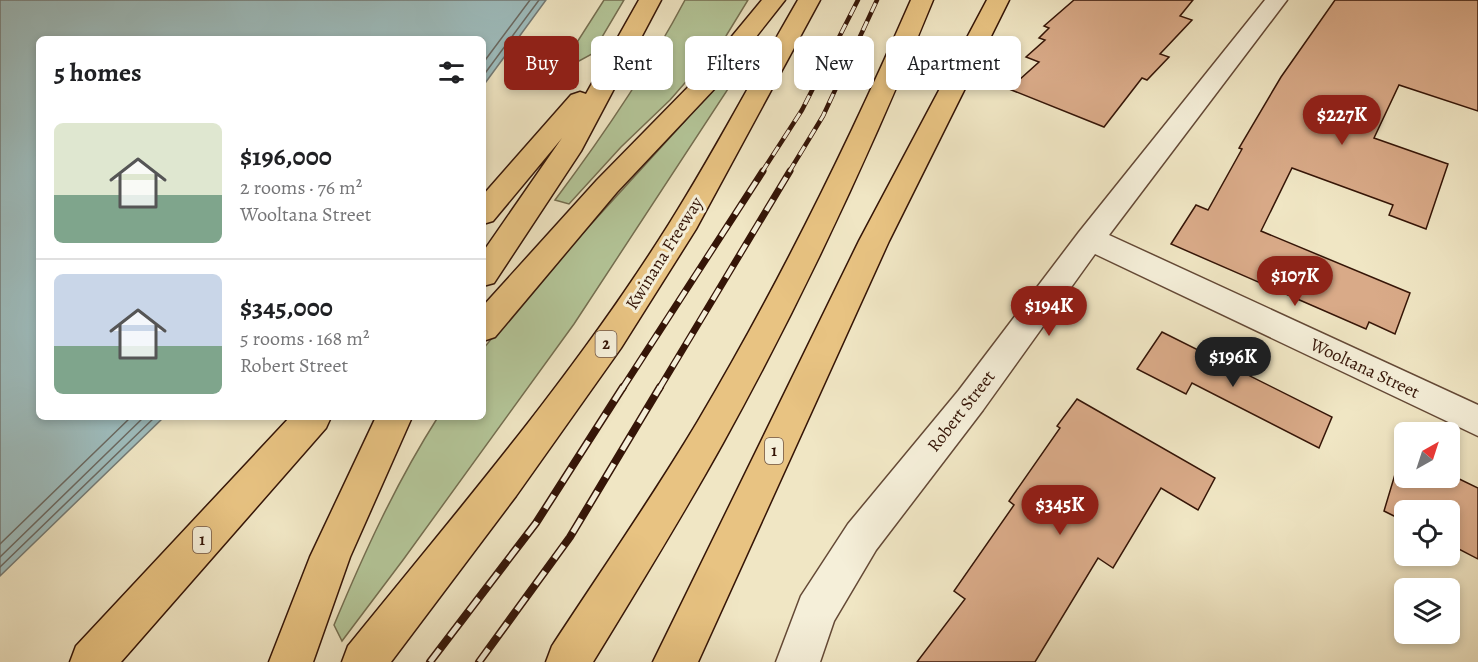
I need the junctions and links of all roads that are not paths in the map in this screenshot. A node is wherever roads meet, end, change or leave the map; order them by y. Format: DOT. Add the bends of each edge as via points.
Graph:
graph roads {
  1 [pos="650,0"];
  2 [pos="774,0"];
  3 [pos="809,0"];
  4 [pos="922,0"];
  5 [pos="972,0"];
  6 [pos="998,0"];
  7 [pos="1276,0"];
  8 [pos="631,36"];
  9 [pos="591,88"];
  10 [pos="602,90"];
  11 [pos="486,211"];
  12 [pos="1090,239"];
  13 [pos="874,241"];
  14 [pos="486,271"];
  15 [pos="486,325"];
  16 [pos="310,420"];
  17 [pos="393,420"];
  18 [pos="411,420"];
  19 [pos="1478,421"];
  20 [pos="367,474"];
  21 [pos="92,662"];
  22 [pos="291,662"];
  23 [pos="364,662"];
  24 [pos="568,662"];
  25 [pos="675,662"];
  26 [pos="798,662"];
  1 -- 8 [label="highway"];
  2 -- 15 [label="highway" via="708,80 607,186"];
  3 -- 23 [label="highway, Kwinana Freeway / 2" via="687,219 609,339 503,484"];
  4 -- 24 [label="highway" via="786,293 710,432"];
  5 -- 13 [label="highway"];
  6 -- 13 [label="highway, 1"];
  7 -- 12 [label="street, Robert Street"];
  9 -- 11 [label="highway"];
  10 -- 14 [label="highway" via="568,151"];
  12 -- 19 [label="street, Wooltana Street"];
  12 -- 26 [label="street, Robert Street" via="971,400 862,537 816,611"];
  13 -- 25 [label="highway, 1"];
  16 -- 21 [label="highway, 1"];
  17 -- 20 [label="highway"];
  18 -- 20 [label="highway"];
  20 -- 22 [label="highway" via="330,557"];
}
